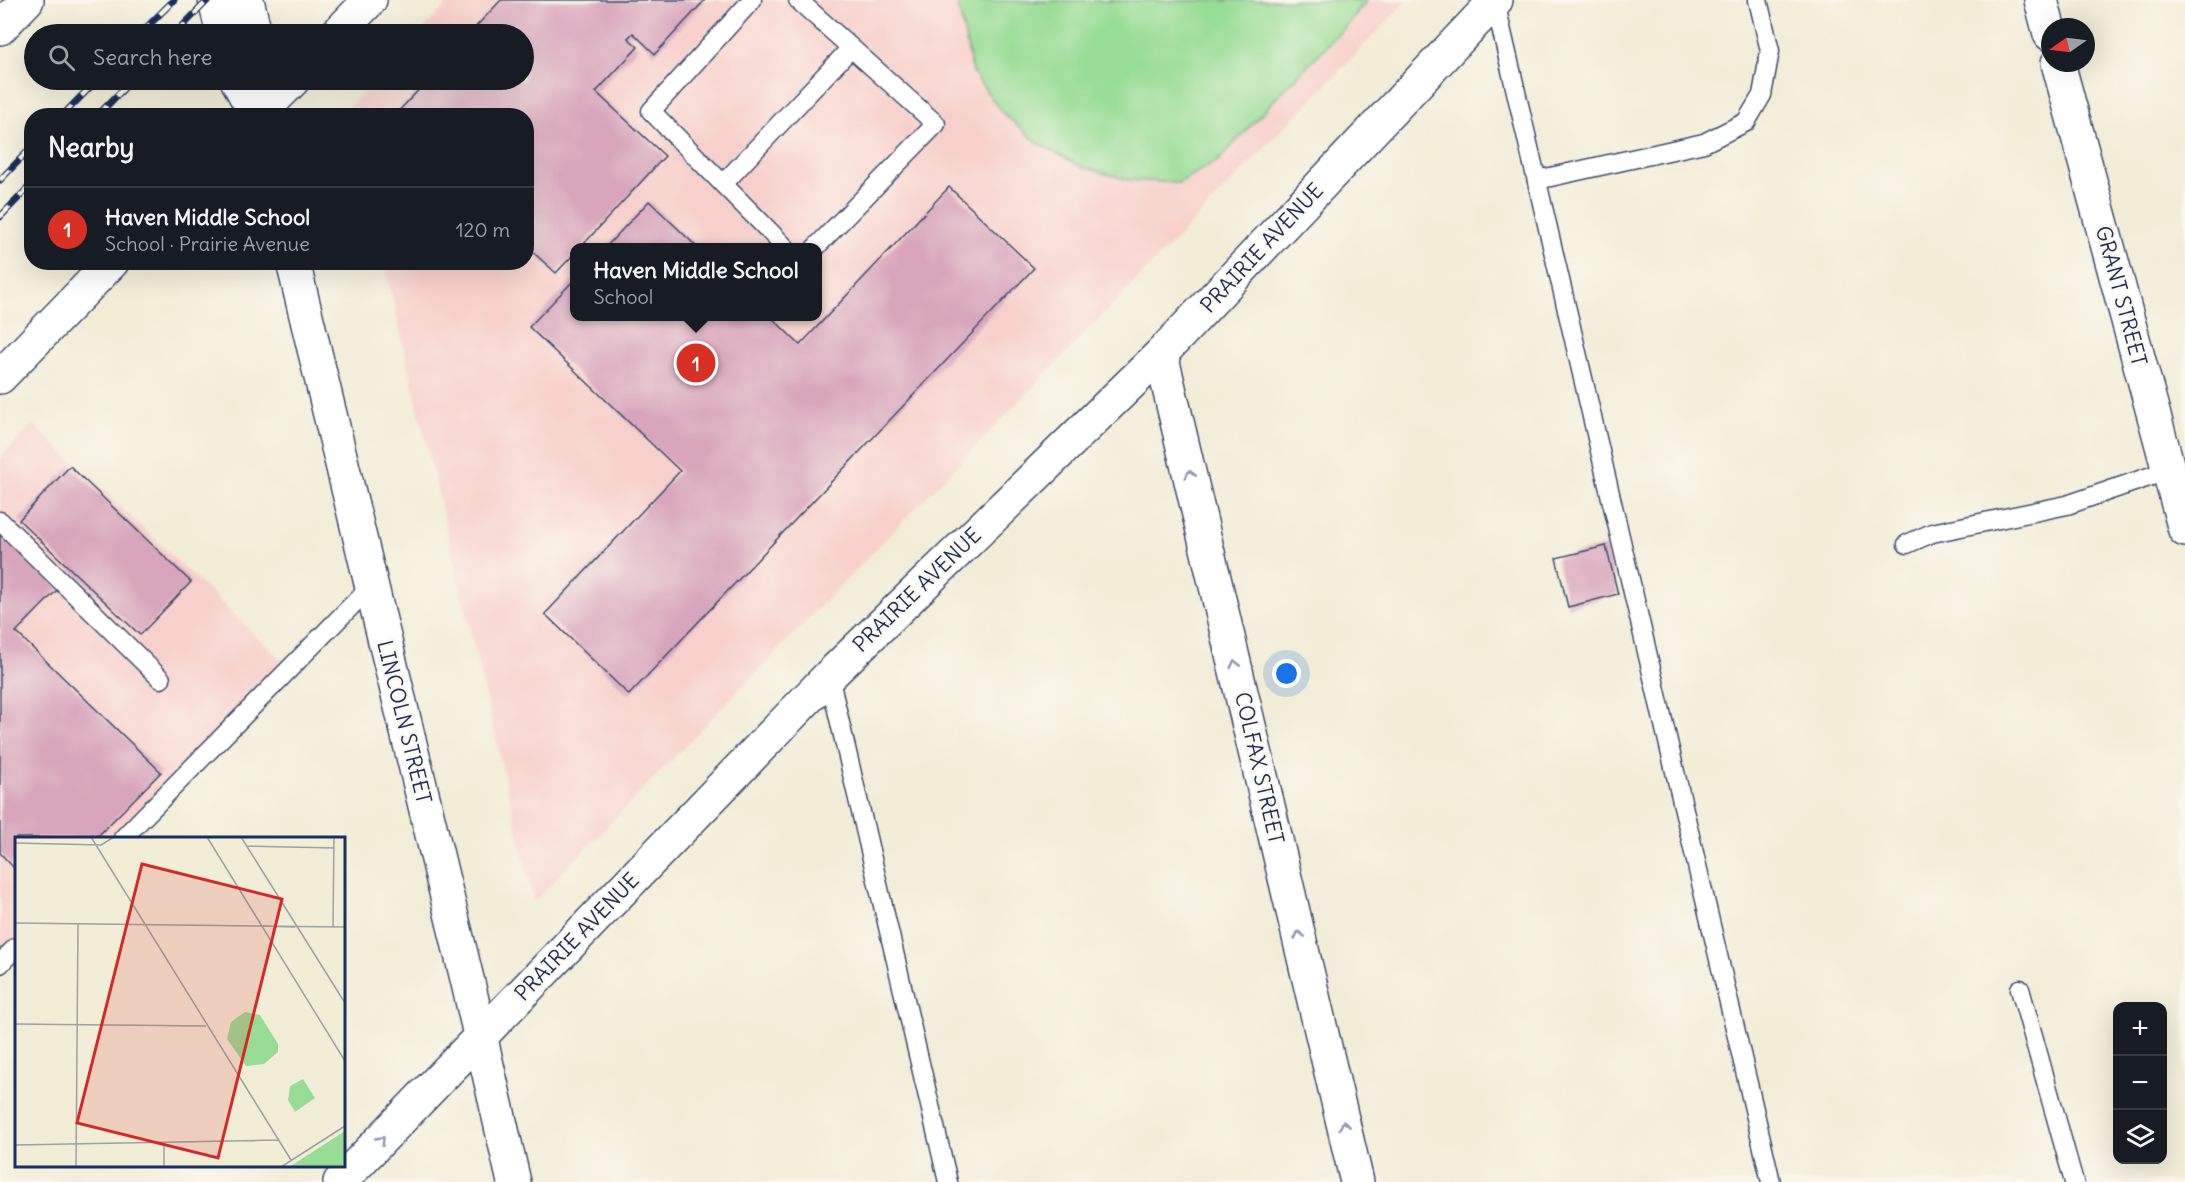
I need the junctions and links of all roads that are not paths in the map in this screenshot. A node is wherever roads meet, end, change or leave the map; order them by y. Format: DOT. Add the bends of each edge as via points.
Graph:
graph roads {
  1 [pos="27,0"];
  2 [pos="215,0"];
  3 [pos="247,0"];
  4 [pos="370,0"];
  5 [pos="752,0"];
  6 [pos="798,0"];
  7 [pos="1758,0"];
  8 [pos="2041,0"];
  9 [pos="1495,1"];
  10 [pos="2046,18"];
  11 [pos="221,24"];
  12 [pos="253,24"];
  13 [pos="347,24"];
  14 [pos="0,28"];
  15 [pos="851,48"];
  16 [pos="2061,72"];
  17 [pos="243,90"];
  18 [pos="257,90"];
  19 [pos="283,90"];
  20 [pos="253,108"];
  21 [pos="257,108"];
  22 [pos="265,108"];
  23 [pos="1537,180"];
  24 [pos="723,184"];
  25 [pos="781,243"];
  26 [pos="820,243"];
  27 [pos="104,270"];
  28 [pos="294,270"];
  29 [pos="1161,354"];
  30 [pos="0,377"];
  31 [pos="2173,458"];
  32 [pos="0,521"];
  33 [pos="2185,530"];
  34 [pos="1907,544"];
  35 [pos="371,586"];
  36 [pos="829,676"];
  37 [pos="161,678"];
  38 [pos="124,837"];
  39 [pos="15,948"];
  40 [pos="0,964"];
  41 [pos="2020,989"];
  42 [pos="481,1037"];
  43 [pos="340,1182"];
  44 [pos="514,1182"];
  45 [pos="948,1182"];
  46 [pos="1358,1182"];
  47 [pos="1771,1182"];
  48 [pos="2074,1182"];
  1 -- 14 [label="street"];
  2 -- 11 [label="street"];
  3 -- 12 [label="street"];
  4 -- 13 [label="street"];
  5 -- 24 [label="lane" via="651,111"];
  6 -- 15 [label="lane"];
  7 -- 23 [label="lane" via="1770,51 1762,95 1746,122 1704,143"];
  8 -- 10 [label="street"];
  9 -- 23 [label="lane"];
  9 -- 29 [label="street, PRAIRIE AVENUE"];
  15 -- 24 [label="lane"];
  15 -- 26 [label="lane" via="936,124"];
  16 -- 31 [label="street, GRANT STREET"];
  17 -- 20 [label="street"];
  18 -- 21 [label="street"];
  19 -- 22 [label="street"];
  23 -- 47 [label="lane"];
  24 -- 25 [label="lane"];
  27 -- 30 [label="street"];
  28 -- 35 [label="street, LINCOLN STREET"];
  29 -- 36 [label="street, PRAIRIE AVENUE"];
  46 -- 29 [label="street, COLFAX STREET, one-way"];
  31 -- 33 [label="street, GRANT STREET"];
  31 -- 34 [label="lane" via="2067,505 1932,533"];
  32 -- 37 [label="lane"];
  35 -- 38 [label="lane"];
  35 -- 42 [label="street, LINCOLN STREET"];
  36 -- 42 [label="street, PRAIRIE AVENUE"];
  36 -- 45 [label="lane"];
  39 -- 40 [label="lane"];
  41 -- 48 [label="lane"];
  43 -- 42 [label="street, PRAIRIE AVENUE, one-way"];
  42 -- 44 [label="street, LINCOLN STREET"];
}
